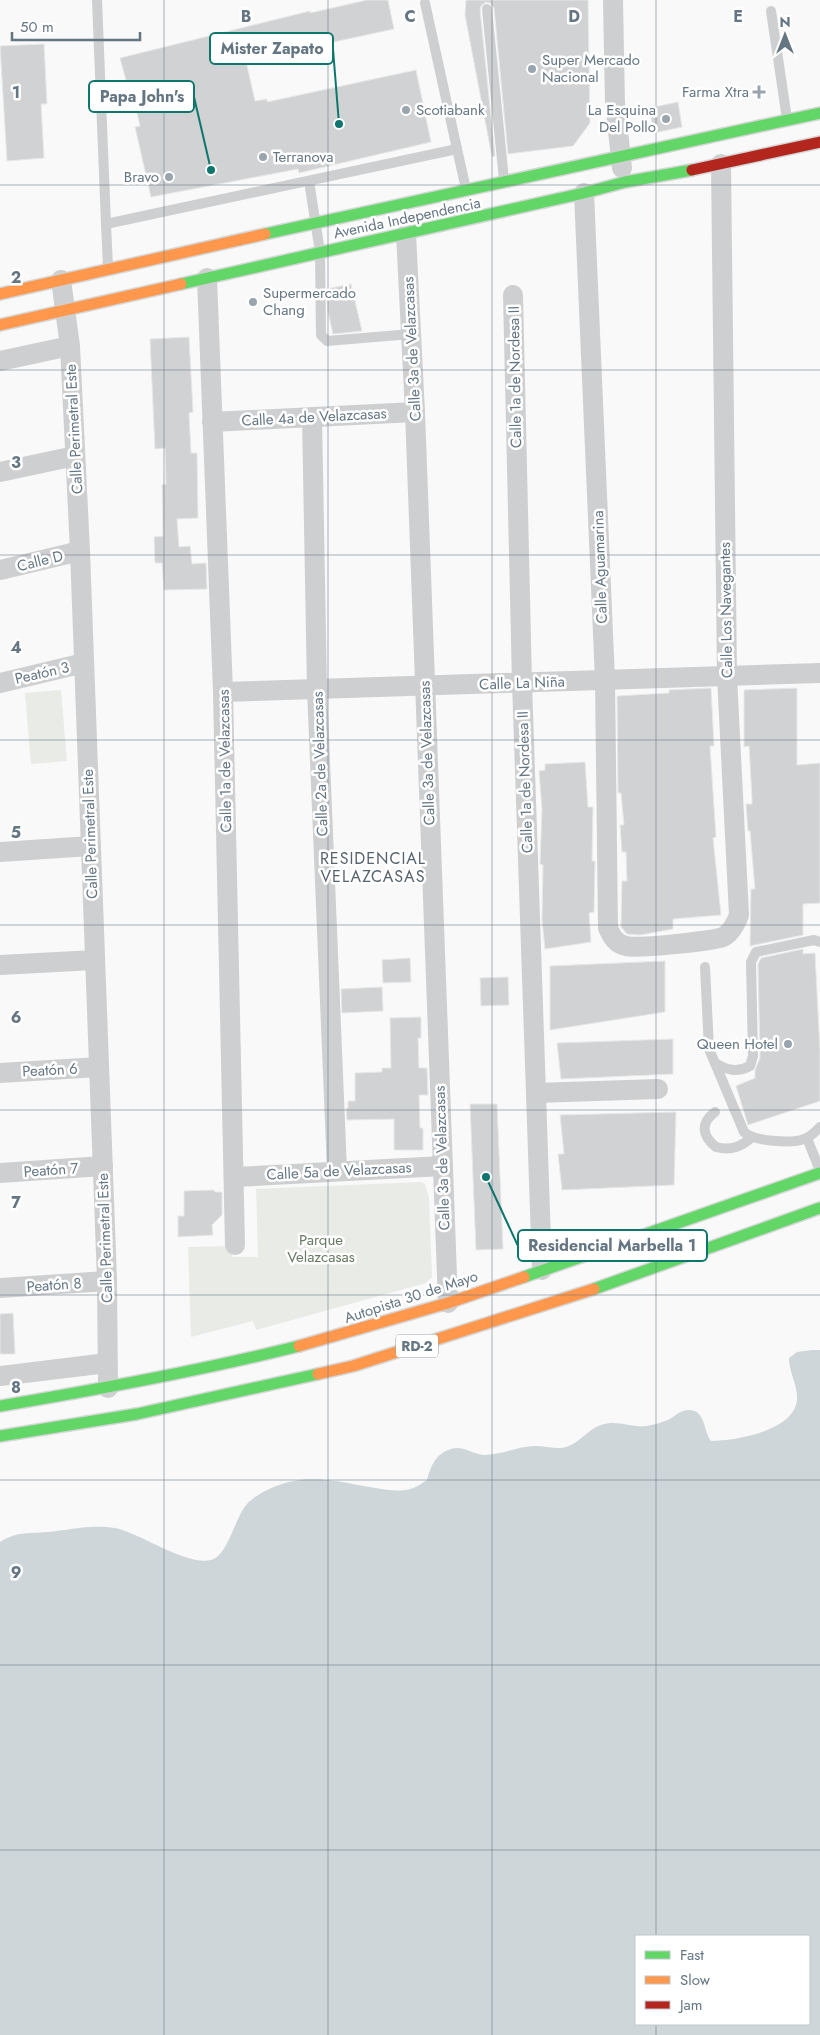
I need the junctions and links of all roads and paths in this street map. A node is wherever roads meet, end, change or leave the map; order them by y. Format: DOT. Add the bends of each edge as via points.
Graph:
graph roads {
  1 [pos="97,0"];
  2 [pos="613,0"];
  3 [pos="425,3"];
  4 [pos="487,9"];
  5 [pos="771,11"];
  6 [pos="820,113"];
  7 [pos="787,120"];
  8 [pos="820,142"];
  9 [pos="457,149"];
  10 [pos="620,157"];
  11 [pos="720,164"];
  12 [pos="504,180"];
  13 [pos="309,181"];
  14 [pos="625,182"];
  15 [pos="466,190"];
  16 [pos="584,194"];
  17 [pos="315,221"];
  18 [pos="106,224"];
  19 [pos="406,234"];
  20 [pos="320,252"];
  21 [pos="108,269"];
  22 [pos="207,278"];
  23 [pos="61,280"];
  24 [pos="0,294"];
  25 [pos="513,295"];
  26 [pos="66,310"];
  27 [pos="0,325"];
  28 [pos="411,334"];
  29 [pos="70,346"];
  30 [pos="0,362"];
  31 [pos="415,412"];
  32 [pos="312,417"];
  33 [pos="212,422"];
  34 [pos="75,456"];
  35 [pos="0,472"];
  36 [pos="80,551"];
  37 [pos="0,570"];
  38 [pos="84,663"];
  39 [pos="820,673"];
  40 [pos="727,676"];
  41 [pos="605,680"];
  42 [pos="0,683"];
  43 [pos="522,683"];
  44 [pos="424,686"];
  45 [pos="317,689"];
  46 [pos="223,692"];
  47 [pos="91,846"];
  48 [pos="0,852"];
  49 [pos="613,939"];
  50 [pos="820,942"];
  51 [pos="95,960"];
  52 [pos="0,965"];
  53 [pos="705,967"];
  54 [pos="715,1063"];
  55 [pos="99,1067"];
  56 [pos="0,1073"];
  57 [pos="658,1089"];
  58 [pos="536,1094"];
  59 [pos="715,1112"];
  60 [pos="820,1127"];
  61 [pos="752,1137"];
  62 [pos="807,1138"];
  63 [pos="103,1166"];
  64 [pos="443,1166"];
  65 [pos="337,1170"];
  66 [pos="820,1172"];
  67 [pos="0,1173"];
  68 [pos="235,1177"];
  69 [pos="820,1208"];
  70 [pos="235,1244"];
  71 [pos="542,1270"];
  72 [pos="107,1281"];
  73 [pos="0,1288"];
  74 [pos="448,1303"];
  75 [pos="106,1363"];
  76 [pos="0,1376"];
  77 [pos="108,1388"];
  78 [pos="0,1406"];
  79 [pos="0,1436"];
  1 -- 18 [label="lane"];
  2 -- 10 [label="street" via="615,103"];
  3 -- 9 [label="lane"];
  4 -- 12 [label="lane"];
  5 -- 7 [label="lane"];
  6 -- 7 [label="main road, Avenida Independencia"];
  7 -- 10 [label="main road, Avenida Independencia"];
  8 -- 11 [label="main road, Avenida Independencia"];
  9 -- 13 [label="lane"];
  9 -- 15 [label="lane"];
  10 -- 12 [label="main road, Avenida Independencia"];
  10 -- 14 [label="street"];
  11 -- 14 [label="main road, Avenida Independencia"];
  11 -- 40 [label="street, Calle Los Navegantes"];
  12 -- 15 [label="main road, Avenida Independencia"];
  13 -- 17 [label="lane"];
  13 -- 18 [label="lane"];
  14 -- 16 [label="main road, Avenida Independencia"];
  15 -- 17 [label="main road, Avenida Independencia"];
  16 -- 19 [label="main road, Avenida Independencia"];
  16 -- 41 [label="street, Calle Aguamarina"];
  17 -- 20 [label="lane"];
  17 -- 21 [label="main road, Avenida Independencia"];
  18 -- 21 [label="lane"];
  19 -- 20 [label="main road, Avenida Independencia"];
  19 -- 28 [label="street, Calle 3a de Velazcasas"];
  20 -- 22 [label="main road, Avenida Independencia"];
  20 -- 28 [label="lane" via="323,339"];
  21 -- 23 [label="main road, Avenida Independencia"];
  22 -- 26 [label="main road, Avenida Independencia"];
  22 -- 33 [label="street, Calle 1a de Velazcasas"];
  23 -- 24 [label="main road, Avenida Independencia"];
  23 -- 26 [label="street, Calle Perimetral Este"];
  25 -- 43 [label="street, Calle 1a de Nordesa II"];
  26 -- 27 [label="main road, Avenida Independencia"];
  26 -- 29 [label="street, Calle Perimetral Este"];
  28 -- 31 [label="street, Calle 3a de Velazcasas"];
  29 -- 30 [label="street"];
  29 -- 34 [label="street, Calle Perimetral Este"];
  31 -- 32 [label="street, Calle 4a de Velazcasas"];
  31 -- 44 [label="street, Calle 3a de Velazcasas"];
  32 -- 33 [label="street, Calle 4a de Velazcasas"];
  32 -- 45 [label="street, Calle 2a de Velazcasas"];
  33 -- 46 [label="street, Calle 1a de Velazcasas"];
  34 -- 35 [label="street"];
  34 -- 36 [label="street, Calle Perimetral Este"];
  36 -- 37 [label="street, Calle D"];
  36 -- 38 [label="street, Calle Perimetral Este"];
  38 -- 42 [label="street, Peatón 3"];
  38 -- 47 [label="street, Calle Perimetral Este"];
  39 -- 40 [label="street, Calle La Niña"];
  40 -- 41 [label="street, Calle La Niña"];
  40 -- 49 [label="street, Calle Los Navegantes" via="739,915 734,926 723,936 638,948 624,946"];
  41 -- 43 [label="street, Calle La Niña"];
  41 -- 49 [label="street, Calle Aguamarina" via="608,928"];
  43 -- 44 [label="street, Calle La Niña"];
  43 -- 58 [label="street, Calle 1a de Nordesa II"];
  44 -- 45 [label="street, Calle La Niña"];
  44 -- 64 [label="street, Calle 3a de Velazcasas"];
  45 -- 46 [label="street, Calle La Niña"];
  45 -- 65 [label="street, Calle 2a de Velazcasas"];
  46 -- 68 [label="street, Calle 1a de Velazcasas"];
  47 -- 48 [label="street"];
  47 -- 51 [label="street, Calle Perimetral Este"];
  50 -- 54 [label="lane" via="814,940 756,952 752,962 750,1066 732,1071"];
  51 -- 52 [label="street"];
  51 -- 55 [label="street, Calle Perimetral Este"];
  53 -- 54 [label="lane" via="710,1049"];
  54 -- 61 [label="lane" via="744,1132"];
  55 -- 56 [label="street, Peatón 6"];
  55 -- 63 [label="street, Calle Perimetral Este"];
  57 -- 58 [label="street"];
  58 -- 71 [label="street, Calle 1a de Nordesa II"];
  59 -- 61 [label="lane" via="704,1124 705,1133 716,1147 734,1149"];
  60 -- 62 [label="lane"];
  61 -- 62 [label="lane" via="782,1141"];
  62 -- 66 [label="lane"];
  63 -- 67 [label="street, Peatón 7"];
  63 -- 72 [label="street, Calle Perimetral Este"];
  64 -- 65 [label="street, Calle 5a de Velazcasas"];
  64 -- 74 [label="street, Calle 3a de Velazcasas"];
  65 -- 68 [label="street, Calle 5a de Velazcasas"];
  66 -- 71 [label="main road, Autopista 30 de Mayo / RD-2"];
  68 -- 70 [label="street, Calle 1a de Velazcasas"];
  69 -- 79 [label="main road, RD-2" via="574,1296 353,1366 137,1414"];
  71 -- 74 [label="main road, Autopista 30 de Mayo / RD-2"];
  72 -- 73 [label="street, Peatón 8"];
  72 -- 75 [label="street, Calle Perimetral Este"];
  74 -- 77 [label="main road, Autopista 30 de Mayo / RD-2" via="336,1337"];
  75 -- 76 [label="street"];
  75 -- 77 [label="street, Calle Perimetral Este"];
  77 -- 78 [label="main road, Autopista 30 de Mayo / RD-2"];
}
